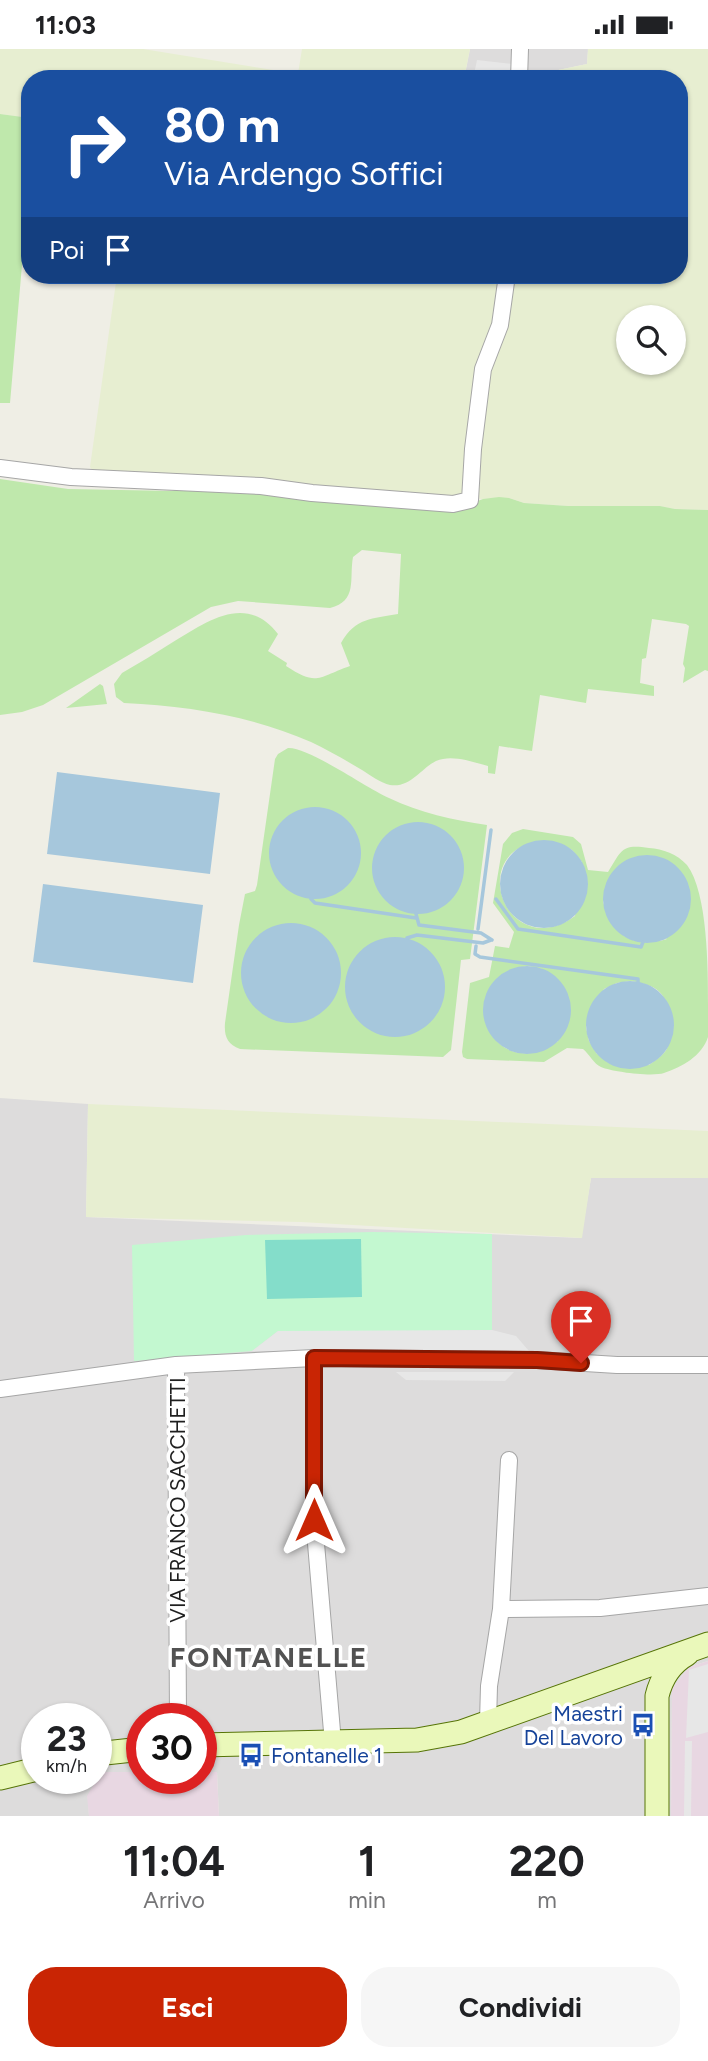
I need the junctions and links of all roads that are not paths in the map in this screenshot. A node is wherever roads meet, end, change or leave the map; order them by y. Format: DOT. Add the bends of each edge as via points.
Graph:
graph roads {
  1 [pos="520,49"];
  2 [pos="519,70"];
  3 [pos="506,284"];
  4 [pos="0,468"];
  5 [pos="314,1358"];
  6 [pos="176,1365"];
  7 [pos="708,1365"];
  8 [pos="0,1389"];
  9 [pos="509,1460"];
  10 [pos="708,1595"];
  11 [pos="501,1609"];
  12 [pos="703,1645"];
  13 [pos="612,1677"];
  14 [pos="657,1696"];
  15 [pos="178,1703"];
  16 [pos="488,1723"];
  17 [pos="333,1743"];
  18 [pos="217,1745"];
  19 [pos="21,1773"];
  20 [pos="0,1778"];
  21 [pos="657,1816"];
  1 -- 2 [label="street"];
  3 -- 4 [label="street" via="500,325 482,369 470,500 453,504"];
  5 -- 6 [label="street"];
  5 -- 7 [label="street"];
  5 -- 17 [label="street" via="314,1520"];
  6 -- 8 [label="street"];
  6 -- 15 [label="street, VIA FRANCO SACCHETTI"];
  9 -- 11 [label="street"];
  10 -- 11 [label="street" via="600,1608"];
  11 -- 16 [label="street"];
  12 -- 13 [label="main road"];
  12 -- 14 [label="main road" via="674,1663"];
  13 -- 14 [label="main road" via="644,1680"];
  13 -- 16 [label="main road"];
  14 -- 21 [label="main road"];
  16 -- 17 [label="main road" via="431,1738"];
  17 -- 18 [label="main road"];
  19 -- 20 [label="main road"];
}
